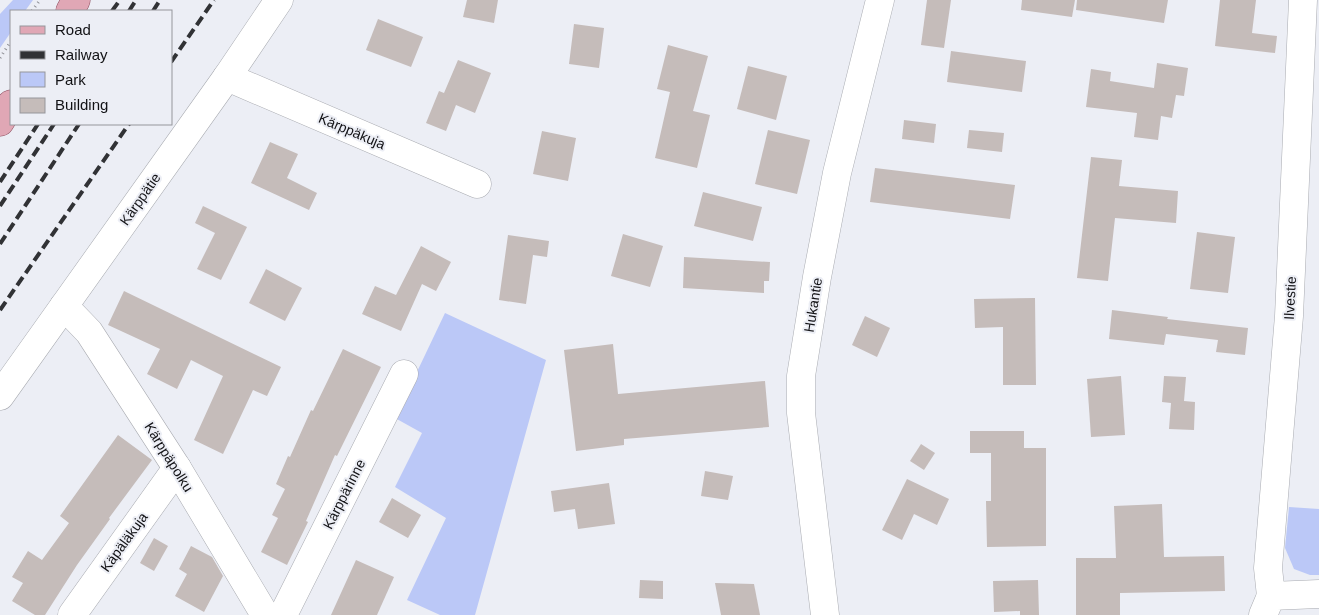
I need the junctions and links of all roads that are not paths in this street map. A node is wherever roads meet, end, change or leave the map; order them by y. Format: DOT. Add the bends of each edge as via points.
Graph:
graph roads {
  1 [pos="279,0"];
  2 [pos="880,0"];
  3 [pos="1303,0"];
  4 [pos="227,77"];
  5 [pos="10,106"];
  6 [pos="0,122"];
  7 [pos="478,184"];
  8 [pos="64,306"];
  9 [pos="404,374"];
  10 [pos="0,396"];
  11 [pos="177,468"];
  12 [pos="1319,594"];
  13 [pos="1267,605"];
  14 [pos="72,615"];
  15 [pos="265,615"];
  16 [pos="283,615"];
  17 [pos="825,615"];
  1 -- 4 [label="street, Kärppätie"];
  2 -- 17 [label="street, Hukantie" via="837,173 801,376 801,412"];
  3 -- 13 [label="street, Ilvestie" via="1289,316"];
  4 -- 7 [label="street, Kärppäkuja"];
  4 -- 8 [label="street, Kärppätie"];
  5 -- 6 [label="main road"];
  8 -- 10 [label="street, Kärppätie"];
  8 -- 11 [label="street, Kärppäpolku" via="89,332"];
  9 -- 16 [label="street, Kärppärinne"];
  11 -- 14 [label="street, Käpäläkuja"];
  11 -- 15 [label="street, Kärppäpolku"];
  12 -- 13 [label="street"];
}
